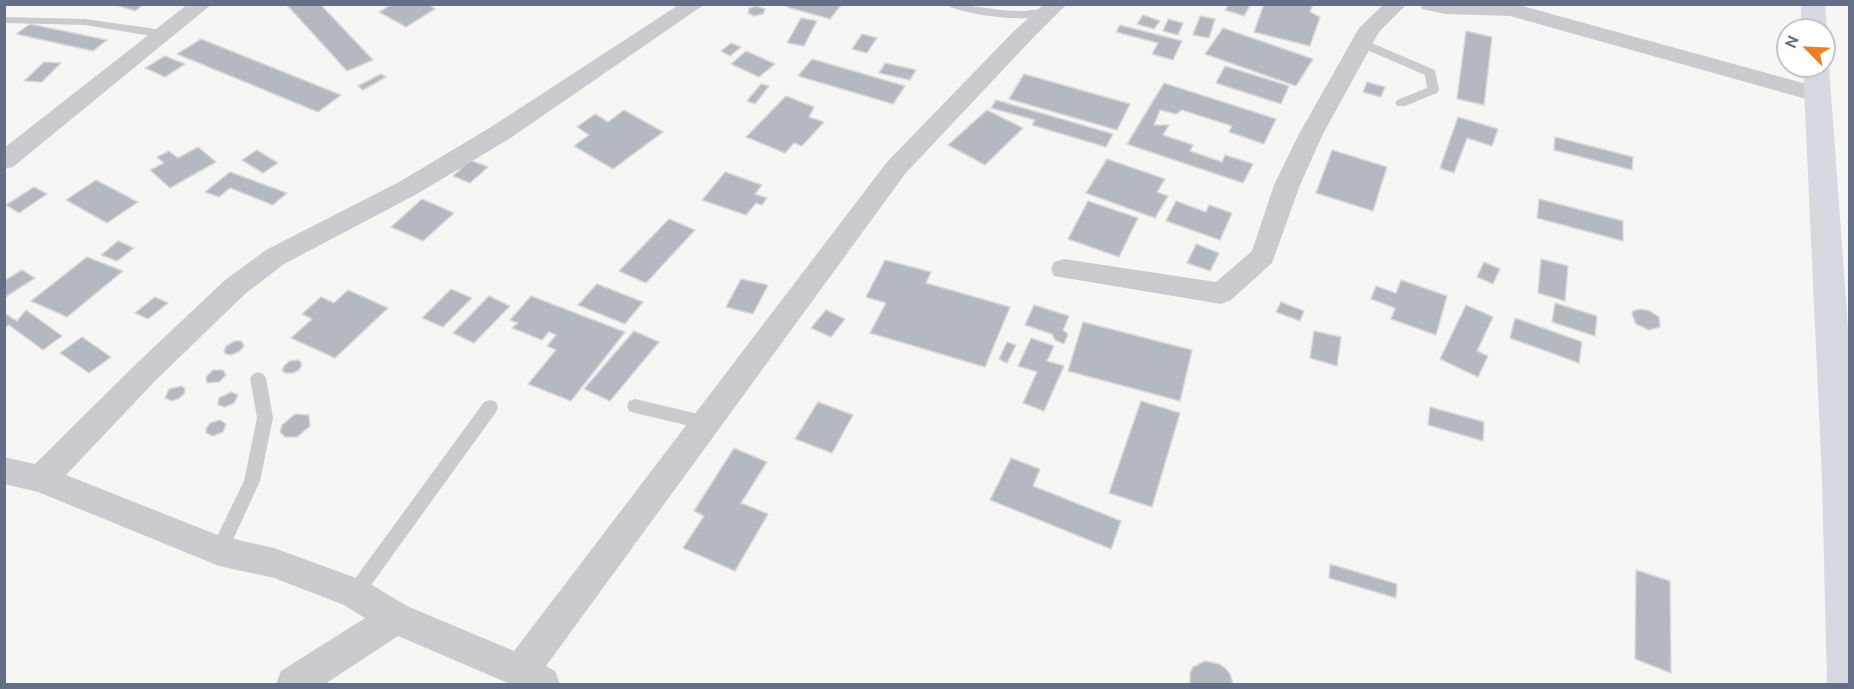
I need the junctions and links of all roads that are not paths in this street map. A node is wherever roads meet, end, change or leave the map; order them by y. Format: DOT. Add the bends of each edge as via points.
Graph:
graph roads {
  1 [pos="202,4"];
  2 [pos="695,4"];
  3 [pos="950,4"];
  4 [pos="1397,4"];
  5 [pos="1430,4"];
  6 [pos="1052,9"];
  7 [pos="4,20"];
  8 [pos="163,34"];
  9 [pos="1362,43"];
  10 [pos="1817,80"];
  11 [pos="1401,103"];
  12 [pos="4,161"];
  13 [pos="1064,269"];
  14 [pos="258,378"];
  15 [pos="635,406"];
  16 [pos="490,407"];
  17 [pos="712,424"];
  18 [pos="5,471"];
  19 [pos="41,479"];
  20 [pos="219,551"];
  21 [pos="355,593"];
  22 [pos="395,618"];
  23 [pos="532,678"];
  24 [pos="294,684"];
  25 [pos="1848,684"];
  1 -- 8 [label="street"];
  2 -- 19 [label="street" via="500,133 418,182 274,257 235,287"];
  3 -- 6 [label="lane" via="1008,15"];
  4 -- 9 [label="street" via="1370,28"];
  5 -- 10 [label="street" via="1511,10"];
  6 -- 17 [label="street" via="896,168"];
  7 -- 8 [label="lane" via="85,22"];
  8 -- 12 [label="street"];
  9 -- 11 [label="lane" via="1431,73 1433,90"];
  9 -- 13 [label="street" via="1287,185 1263,256 1221,293"];
  10 -- 25 [label="main road" via="1840,467"];
  14 -- 20 [label="lane" via="265,418 252,481"];
  15 -- 17 [label="lane"];
  16 -- 21 [label="lane"];
  17 -- 23 [label="street"];
  18 -- 19 [label="street"];
  19 -- 20 [label="street"];
  20 -- 21 [label="street" via="274,563"];
  21 -- 22 [label="street"];
  22 -- 23 [label="street"];
  22 -- 24 [label="street"];
}
